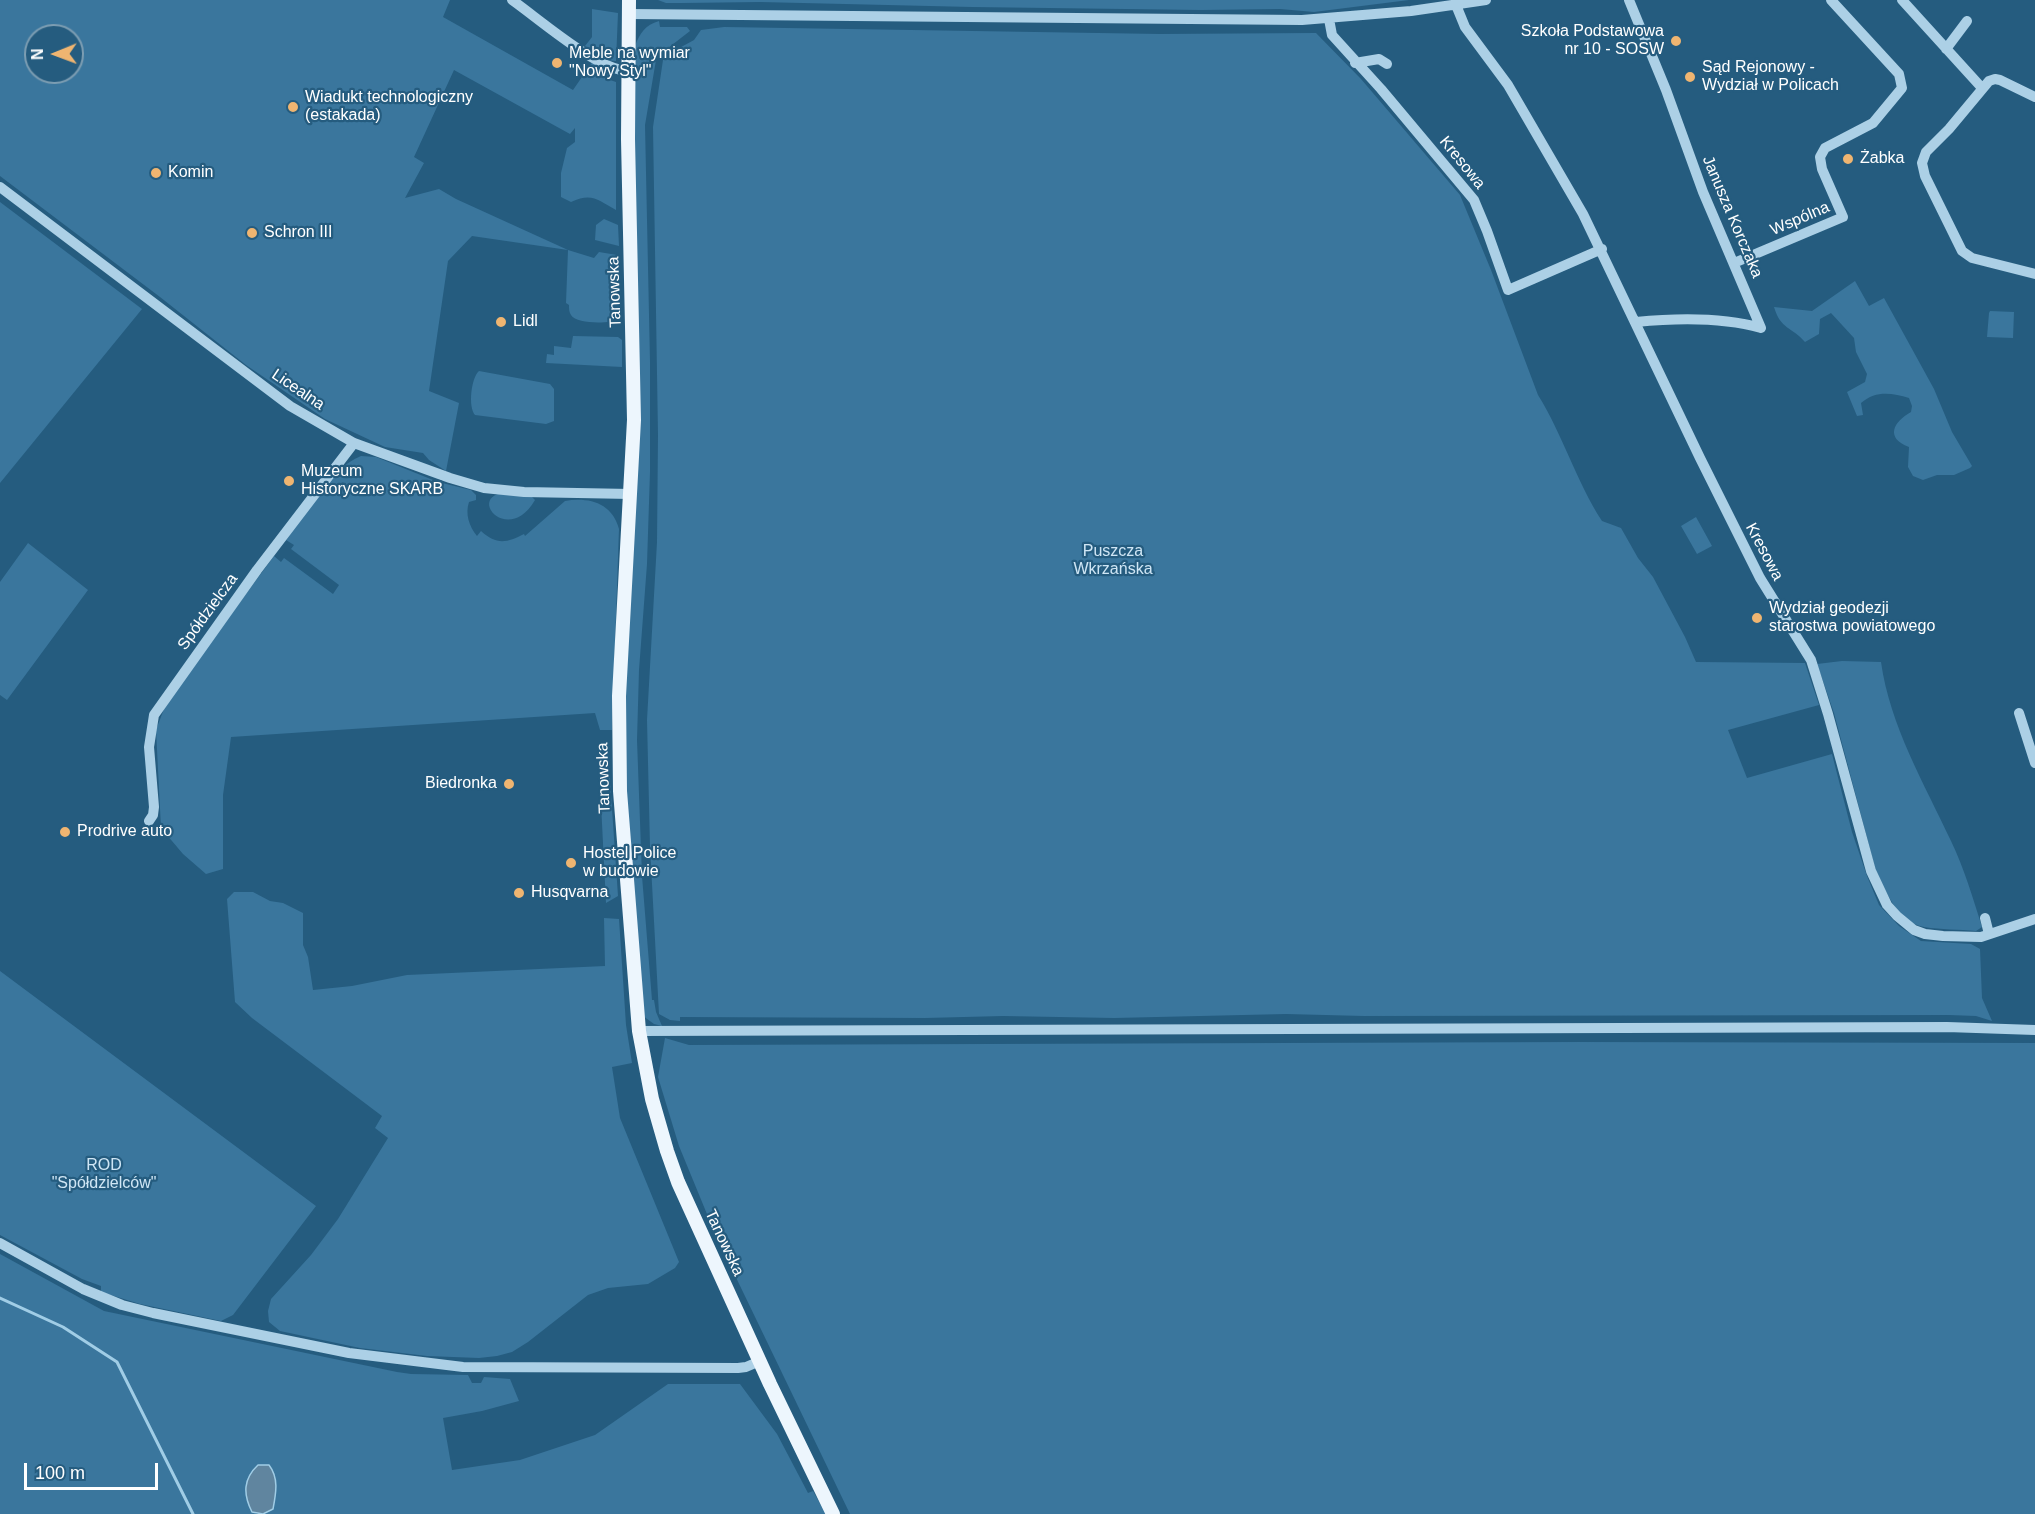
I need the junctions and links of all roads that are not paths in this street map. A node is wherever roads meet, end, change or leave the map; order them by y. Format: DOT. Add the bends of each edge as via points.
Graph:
graph roads {
  1 [pos="512,0"];
  2 [pos="1485,0"];
  3 [pos="1629,0"];
  4 [pos="1831,0"];
  5 [pos="1902,0"];
  6 [pos="1456,5"];
  7 [pos="629,7"];
  8 [pos="1329,19"];
  9 [pos="1967,21"];
  10 [pos="1946,49"];
  11 [pos="1355,63"];
  12 [pos="1387,64"];
  13 [pos="628,71"];
  14 [pos="1982,88"];
  15 [pos="2035,97"];
  16 [pos="0,187"];
  17 [pos="1602,249"];
  18 [pos="1734,263"];
  19 [pos="2035,274"];
  20 [pos="1636,322"];
  21 [pos="354,443"];
  22 [pos="631,494"];
  23 [pos="2019,713"];
  24 [pos="2035,763"];
  25 [pos="149,821"];
  26 [pos="1985,918"];
  27 [pos="2035,919"];
  28 [pos="1989,934"];
  29 [pos="2035,1030"];
  30 [pos="639,1031"];
  31 [pos="0,1243"];
  32 [pos="760,1361"];
  33 [pos="833,1514"];
  1 -- 13 [label="street" via="597,60"];
  2 -- 6 [label="street"];
  3 -- 18 [label="street, Janusza Korczaka"];
  4 -- 18 [label="street, Wspólna" via="1899,74 1902,88 1873,123 1825,148 1820,157 1843,217"];
  5 -- 10 [label="street"];
  6 -- 8 [label="street"];
  6 -- 17 [label="street, Kresowa" via="1465,27 1508,85 1543,142"];
  7 -- 8 [label="street"];
  7 -- 13 [label="main road, Tanowska"];
  8 -- 11 [label="street, Kresowa" via="1332,35"];
  9 -- 10 [label="street"];
  10 -- 14 [label="street"];
  11 -- 12 [label="street" via="1379,59"];
  11 -- 17 [label="street, Kresowa" via="1474,200 1508,290"];
  13 -- 22 [label="main road, Tanowska" via="634,376"];
  14 -- 15 [label="street" via="1995,79"];
  14 -- 19 [label="street" via="1924,155 1923,172 1962,251 1972,258"];
  16 -- 21 [label="street, Licealna" via="290,406"];
  17 -- 20 [label="street, Kresowa"];
  18 -- 20 [label="street, Janusza Korczaka" via="1761,328 1719,321"];
  20 -- 28 [label="street, Kresowa" via="1760,578 1811,660 1871,871 1887,905 1907,925 1925,934"];
  21 -- 22 [label="street, Licealna" via="484,488"];
  21 -- 25 [label="street, Spółdzielcza" via="263,561 157,710 150,736 154,807"];
  22 -- 30 [label="main road, Tanowska" via="618,752"];
  23 -- 24 [label="street"];
  26 -- 28 [label="street"];
  27 -- 28 [label="street"];
  29 -- 30 [label="street" via="1947,1026"];
  30 -- 32 [label="main road, Tanowska" via="667,1151 693,1218"];
  31 -- 32 [label="street" via="83,1289 136,1309 371,1356 475,1367 738,1368"];
  32 -- 33 [label="main road, Tanowska"];
}
